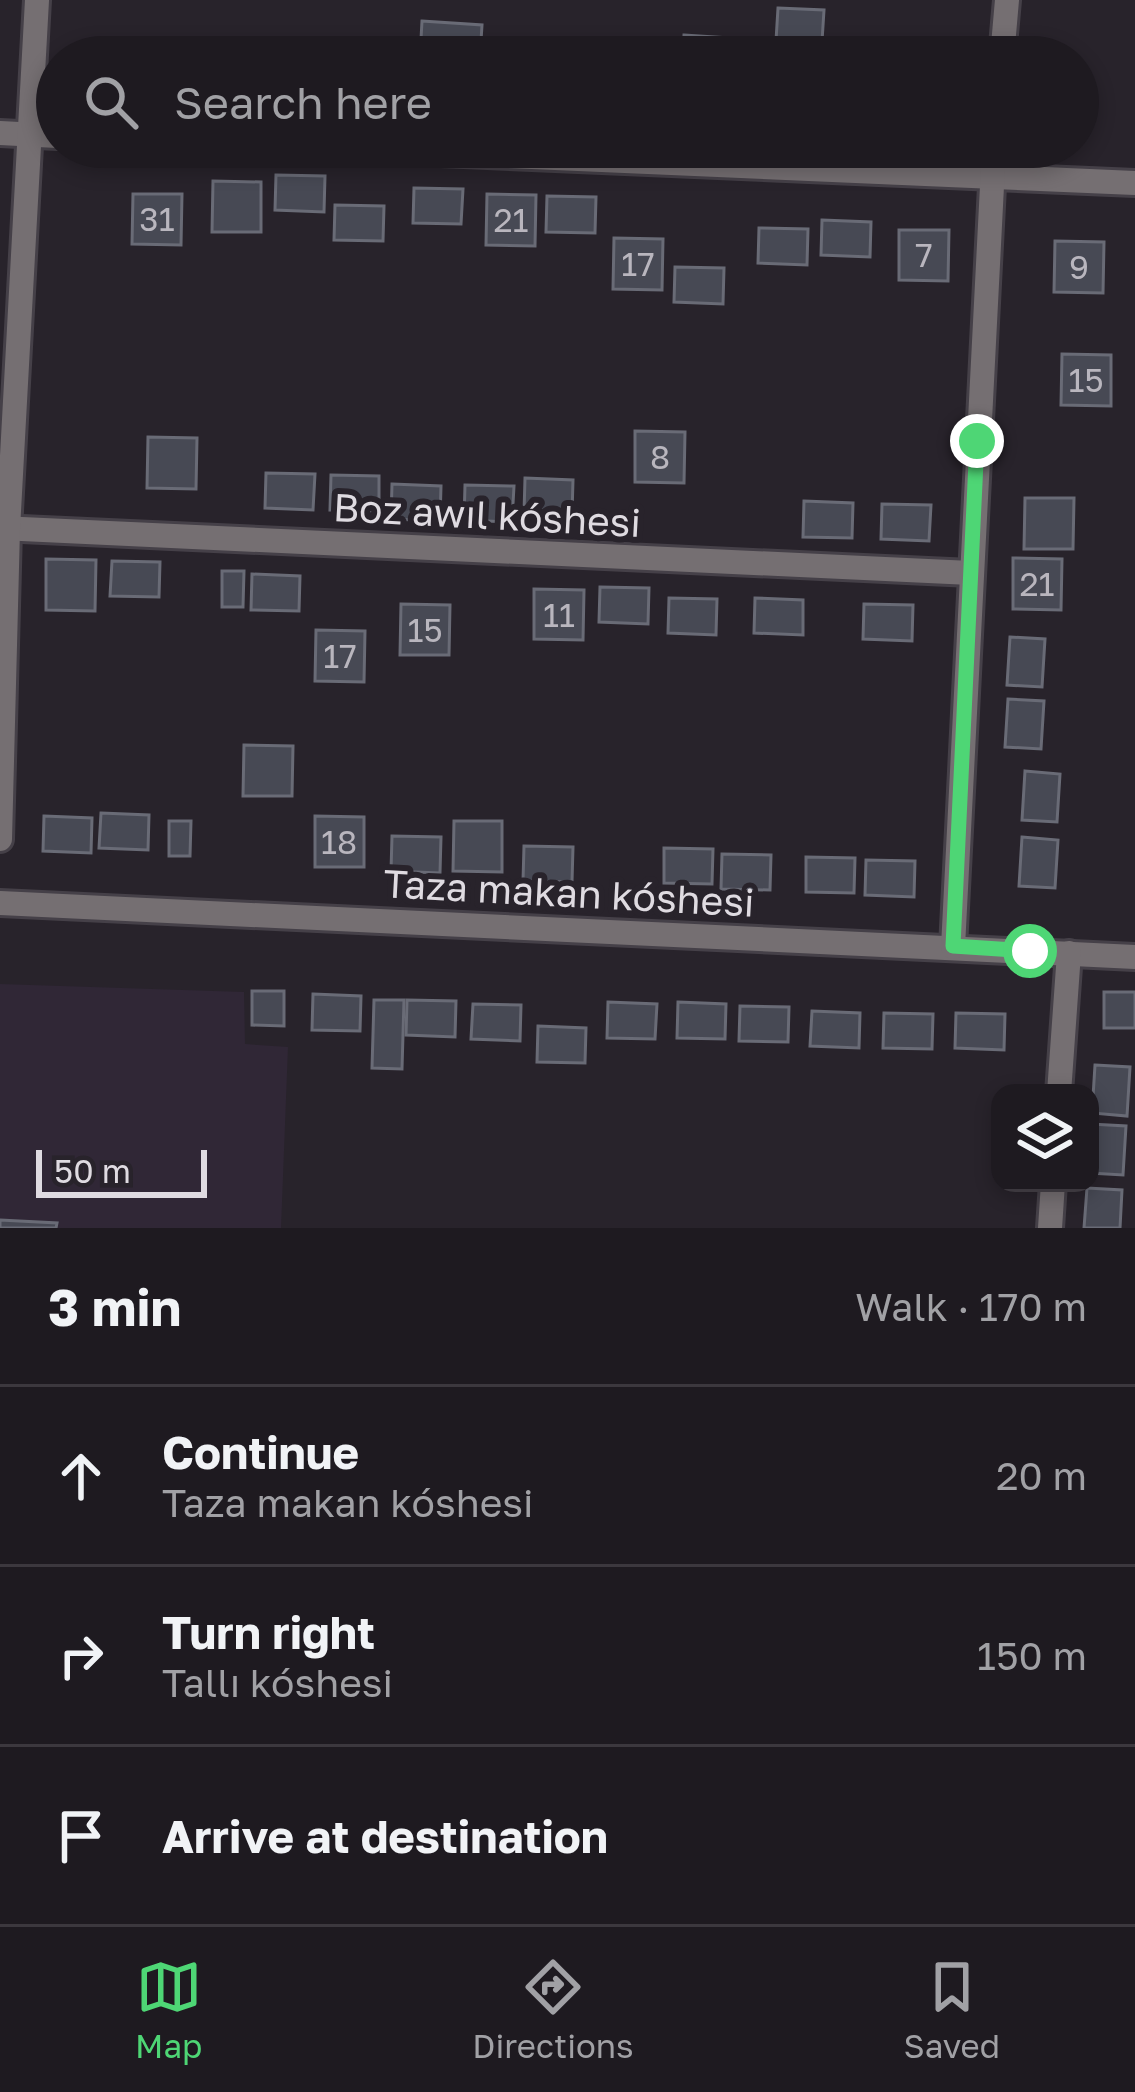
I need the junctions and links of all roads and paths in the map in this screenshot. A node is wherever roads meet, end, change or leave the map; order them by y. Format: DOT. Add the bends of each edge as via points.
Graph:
graph roads {
  1 [pos="37,0"];
  2 [pos="1007,0"];
  3 [pos="1004,36"];
  4 [pos="0,133"];
  5 [pos="28,135"];
  6 [pos="36,135"];
  7 [pos="768,168"];
  8 [pos="992,168"];
  9 [pos="991,178"];
  10 [pos="1135,183"];
  11 [pos="4,528"];
  12 [pos="971,573"];
  13 [pos="0,839"];
  14 [pos="0,903"];
  15 [pos="953,946"];
  16 [pos="1069,953"];
  17 [pos="1135,957"];
  18 [pos="1060,1084"];
  19 [pos="1052,1192"];
  20 [pos="1050,1228"];
  1 -- 5 [label="street"];
  2 -- 3 [label="street"];
  4 -- 5 [label="street"];
  5 -- 6 [label="street"];
  5 -- 11 [label="street"];
  7 -- 9 [label="street"];
  8 -- 9 [label="street"];
  9 -- 10 [label="street"];
  9 -- 12 [label="street"];
  11 -- 12 [label="street, Boz awıl kóshesi"];
  11 -- 13 [label="street"];
  12 -- 15 [label="street"];
  14 -- 15 [label="street, Taza makan kóshesi"];
  15 -- 16 [label="street, Taza makan kóshesi"];
  16 -- 17 [label="street, Taza makan kóshesi"];
  16 -- 18 [label="street"];
  19 -- 20 [label="street"];
}
